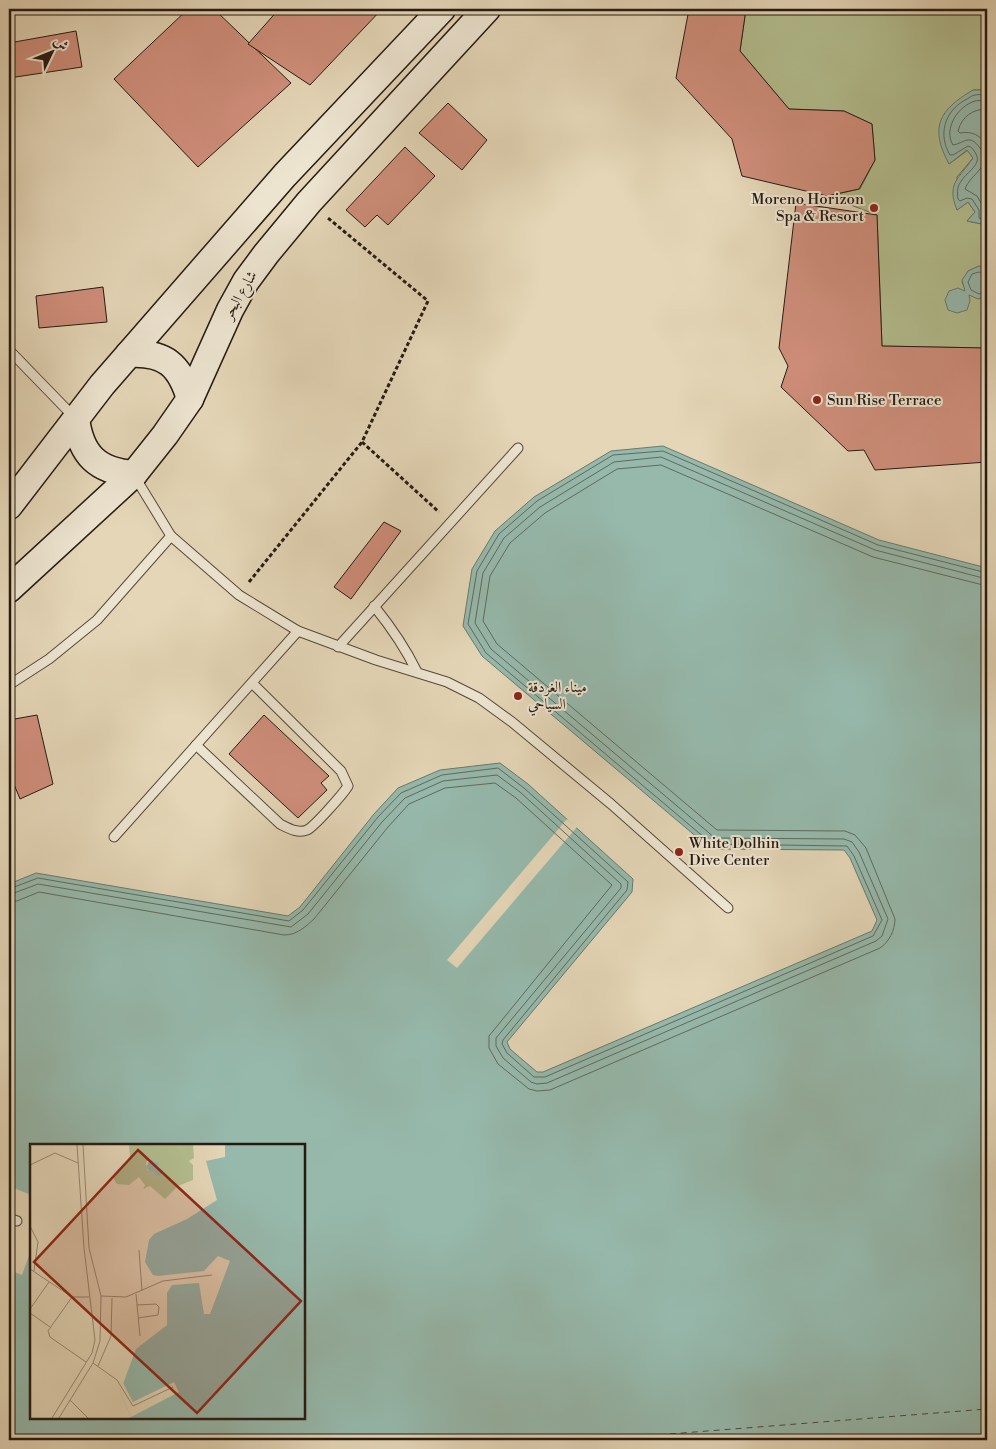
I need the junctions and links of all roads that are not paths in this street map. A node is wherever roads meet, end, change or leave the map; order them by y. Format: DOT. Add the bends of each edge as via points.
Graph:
graph roads {
  1 [pos="442,9"];
  2 [pos="487,9"];
  3 [pos="9,350"];
  4 [pos="129,354"];
  5 [pos="190,399"];
  6 [pos="76,419"];
  7 [pos="518,448"];
  8 [pos="134,474"];
  9 [pos="9,506"];
  10 [pos="171,536"];
  11 [pos="9,589"];
  12 [pos="374,606"];
  13 [pos="298,632"];
  14 [pos="338,646"];
  15 [pos="417,672"];
  16 [pos="252,683"];
  17 [pos="9,685"];
  18 [pos="196,746"];
  19 [pos="114,836"];
  20 [pos="728,908"];
  1 -- 4 [label="main road" via="285,175"];
  2 -- 5 [label="main road, شارع البحر" via="309,202 246,281"];
  3 -- 6 [label="lane"];
  4 -- 5 [label="main road" via="145,353 174,367 184,380"];
  4 -- 6 [label="main road"];
  5 -- 8 [label="main road, شارع البحر"];
  6 -- 8 [label="main road" via="78,437 100,465 116,473"];
  6 -- 9 [label="main road"];
  7 -- 12 [label="lane"];
  8 -- 10 [label="lane"];
  8 -- 11 [label="main road, شارع البحر"];
  10 -- 13 [label="lane" via="239,594"];
  10 -- 17 [label="lane" via="97,620 49,659"];
  12 -- 14 [label="lane"];
  12 -- 15 [label="lane" via="393,630"];
  13 -- 14 [label="lane"];
  13 -- 16 [label="lane"];
  14 -- 15 [label="lane"];
  15 -- 20 [label="lane" via="479,698 512,722"];
  16 -- 18 [label="lane"];
  16 -- 18 [label="lane" via="341,771 348,786 340,797 307,830 295,831 280,824"];
  18 -- 19 [label="lane"];
}
